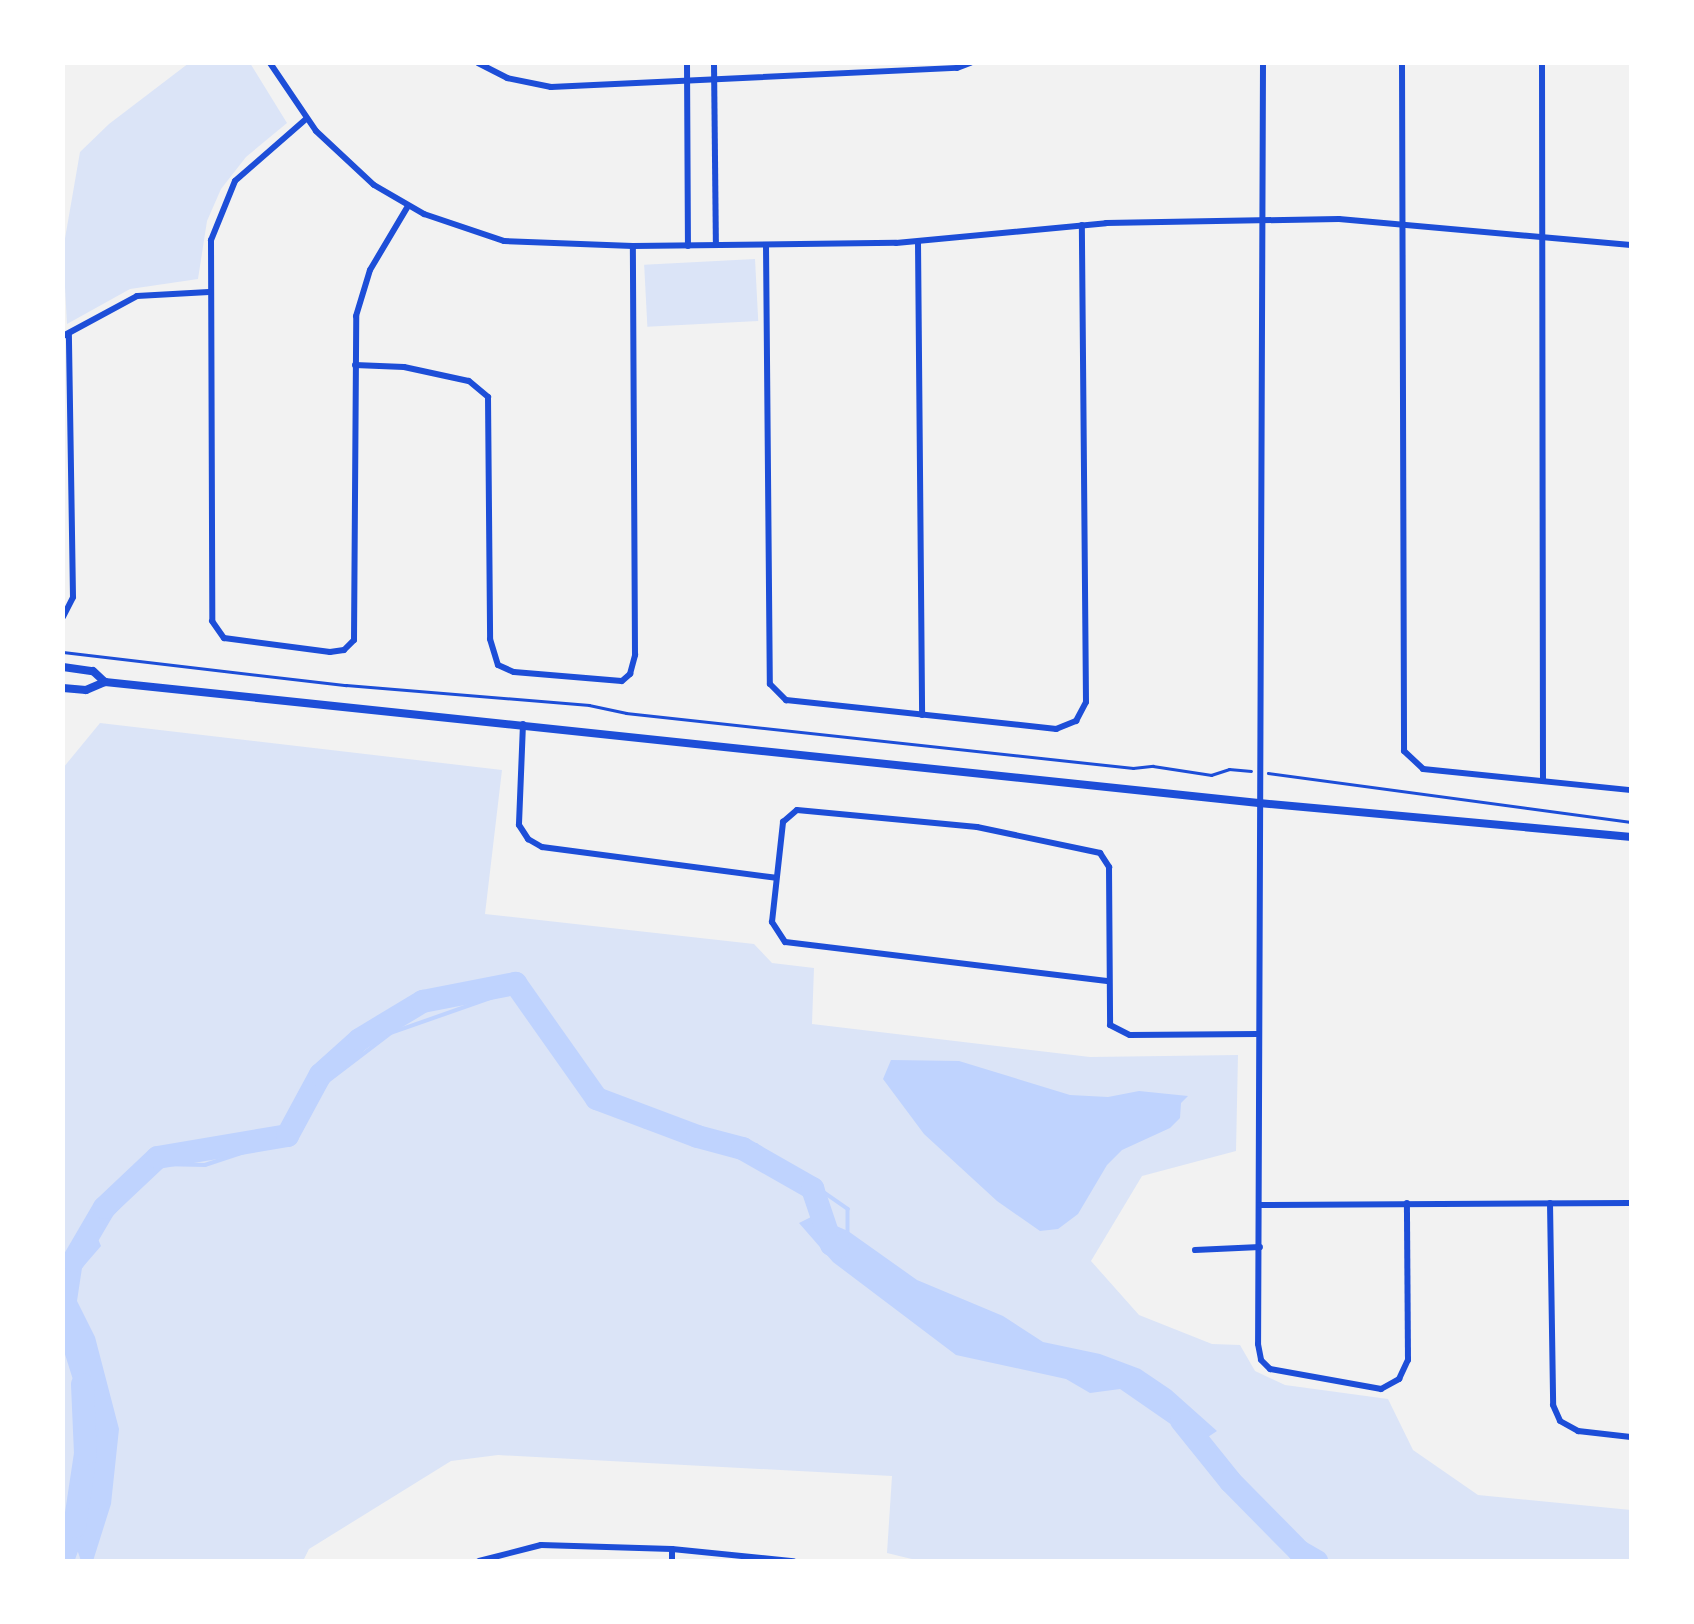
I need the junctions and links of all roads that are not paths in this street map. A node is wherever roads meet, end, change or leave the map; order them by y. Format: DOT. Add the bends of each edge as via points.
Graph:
graph roads {
  1 [pos="270,63"];
  2 [pos="478,63"];
  3 [pos="687,63"];
  4 [pos="714,63"];
  5 [pos="970,63"];
  6 [pos="1263,63"];
  7 [pos="1402,63"];
  8 [pos="1542,63"];
  9 [pos="714,77"];
  10 [pos="687,78"];
  11 [pos="306,119"];
  12 [pos="408,206"];
  13 [pos="1262,220"];
  14 [pos="1401,223"];
  15 [pos="1082,225"];
  16 [pos="1541,236"];
  17 [pos="918,242"];
  18 [pos="766,245"];
  19 [pos="1631,245"];
  20 [pos="633,246"];
  21 [pos="688,246"];
  22 [pos="716,246"];
  23 [pos="209,292"];
  24 [pos="66,336"];
  25 [pos="355,365"];
  26 [pos="63,478"];
  27 [pos="72,479"];
  28 [pos="63,617"];
  29 [pos="63,667"];
  30 [pos="105,682"];
  31 [pos="63,688"];
  32 [pos="922,715"];
  33 [pos="523,724"];
  34 [pos="1544,781"];
  35 [pos="1631,790"];
  36 [pos="1259,803"];
  37 [pos="1631,837"];
  38 [pos="776,878"];
  39 [pos="1107,981"];
  40 [pos="1257,1034"];
  41 [pos="1407,1203"];
  42 [pos="1550,1203"];
  43 [pos="1631,1203"];
  44 [pos="1260,1205"];
  45 [pos="1260,1247"];
  46 [pos="1195,1250"];
  47 [pos="1631,1437"];
  48 [pos="672,1549"];
  49 [pos="479,1561"];
  50 [pos="671,1561"];
  51 [pos="793,1561"];
  1 -- 11 [label="street"];
  2 -- 10 [label="street" via="507,78 551,87"];
  3 -- 10 [label="street"];
  4 -- 9 [label="street"];
  5 -- 9 [label="street" via="957,68"];
  6 -- 13 [label="street"];
  7 -- 14 [label="street"];
  8 -- 16 [label="street"];
  9 -- 10 [label="street"];
  9 -- 22 [label="street"];
  10 -- 21 [label="street"];
  11 -- 12 [label="street" via="352,168"];
  11 -- 23 [label="street" via="254,160 228,192 211,240"];
  12 -- 20 [label="street" via="504,241"];
  12 -- 25 [label="street" via="362,290 356,316"];
  13 -- 14 [label="street"];
  13 -- 15 [label="street"];
  13 -- 36 [label="street"];
  14 -- 16 [label="street"];
  14 -- 34 [label="street" via="1403,746 1411,762 1423,769"];
  15 -- 17 [label="street"];
  15 -- 32 [label="street" via="1083,713 1067,727 1056,729"];
  16 -- 19 [label="street"];
  16 -- 34 [label="street"];
  17 -- 18 [label="street"];
  17 -- 32 [label="street"];
  18 -- 22 [label="street"];
  18 -- 32 [label="street" via="768,678 786,700"];
  20 -- 21 [label="street"];
  20 -- 25 [label="street" via="635,655 630,674 622,681 514,672 498,665 490,639 488,397 469,381 404,367"];
  21 -- 22 [label="street"];
  23 -- 24 [label="street" via="137,296"];
  23 -- 25 [label="street" via="212,621 223,638 331,652 344,650 354,640"];
  24 -- 27 [label="street"];
  26 -- 27 [label="street"];
  27 -- 28 [label="street" via="73,597"];
  29 -- 30 [label="main road" via="93,671"];
  30 -- 31 [label="main road" via="86,690"];
  30 -- 33 [label="main road"];
  33 -- 36 [label="main road"];
  33 -- 38 [label="street" via="519,825 528,839 542,847"];
  34 -- 35 [label="street"];
  36 -- 37 [label="main road"];
  36 -- 40 [label="street"];
  38 -- 39 [label="street" via="772,922 779,937 792,946"];
  38 -- 39 [label="street" via="783,822 797,810 977,827 1088,848 1100,853 1109,867"];
  39 -- 40 [label="street" via="1106,1018 1122,1034"];
  40 -- 44 [label="street"];
  41 -- 42 [label="street"];
  41 -- 44 [label="street"];
  41 -- 45 [label="street" via="1408,1360 1399,1379 1381,1389 1270,1369 1261,1360"];
  42 -- 43 [label="street"];
  42 -- 47 [label="street" via="1553,1405 1560,1421 1578,1431"];
  44 -- 45 [label="street"];
  45 -- 46 [label="street"];
  48 -- 49 [label="street" via="541,1545"];
  48 -- 50 [label="street"];
  48 -- 51 [label="street"];
}
